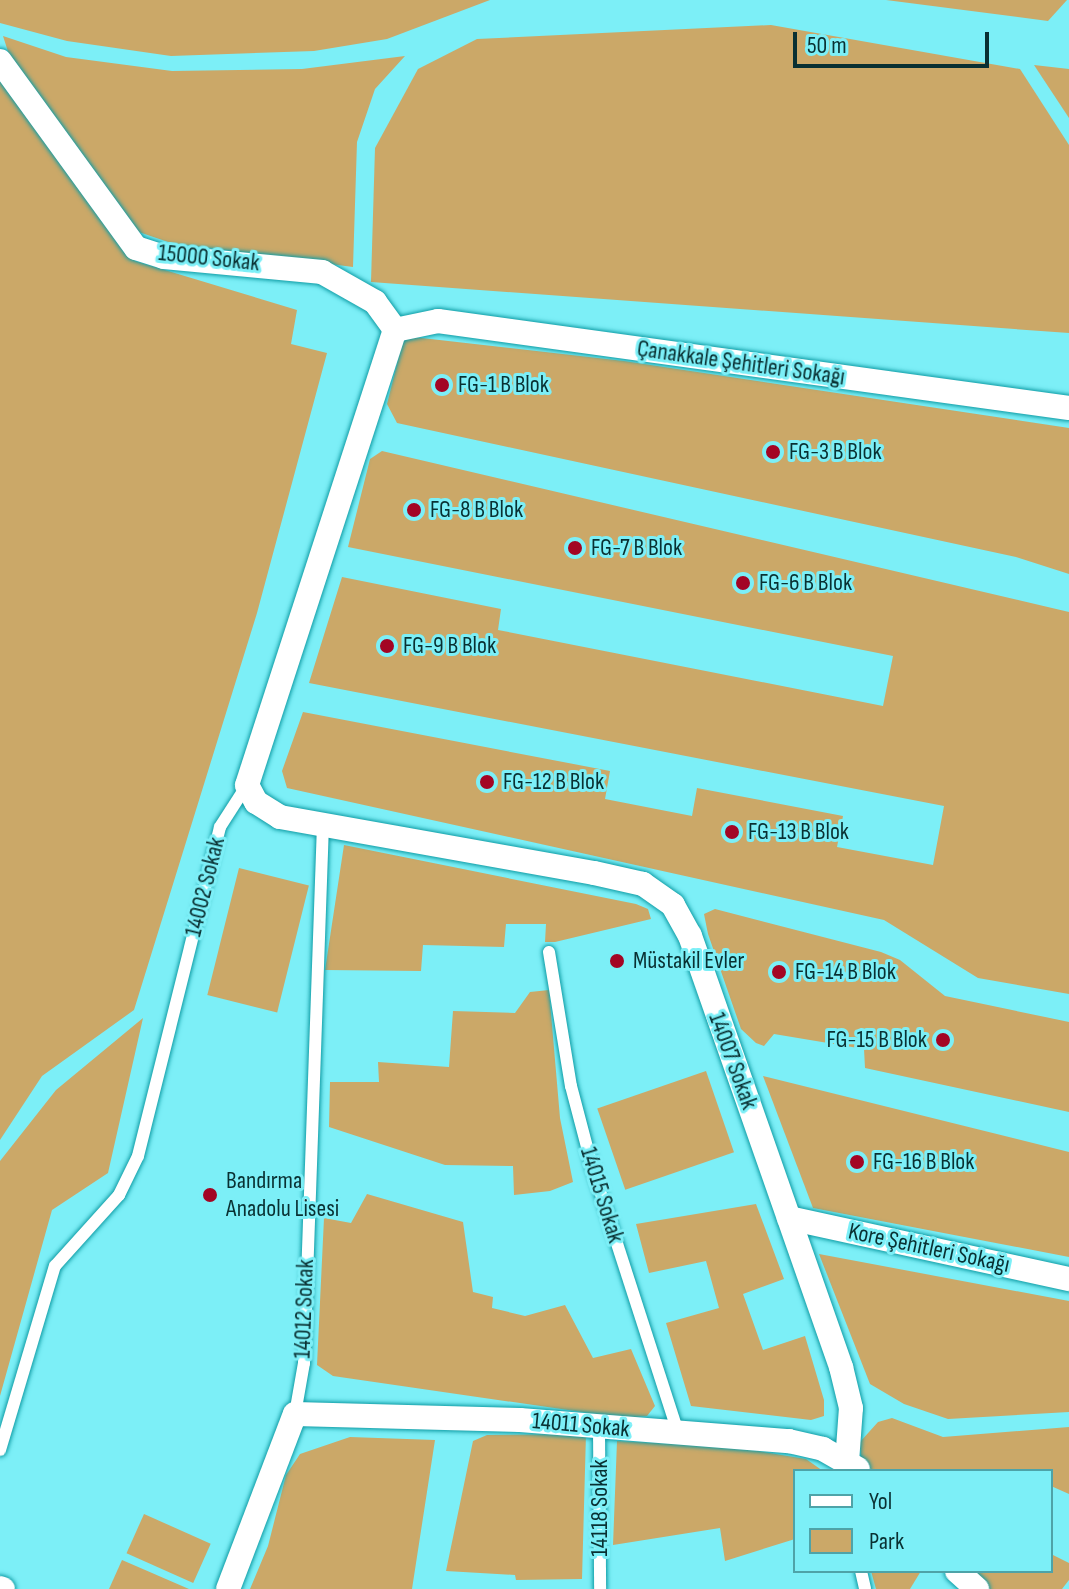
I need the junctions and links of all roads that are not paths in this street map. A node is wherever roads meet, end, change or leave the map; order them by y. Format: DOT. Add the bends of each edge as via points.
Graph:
graph roads {
  1 [pos="0,61"];
  2 [pos="404,326"];
  3 [pos="1069,408"];
  4 [pos="247,785"];
  5 [pos="323,825"];
  6 [pos="549,952"];
  7 [pos="789,1218"];
  8 [pos="1069,1279"];
  9 [pos="295,1414"];
  10 [pos="599,1428"];
  11 [pos="678,1433"];
  12 [pos="0,1450"];
  13 [pos="851,1468"];
  14 [pos="959,1573"];
  15 [pos="228,1589"];
  16 [pos="600,1589"];
  17 [pos="977,1589"];
  1 -- 2 [label="street, 15000 Sokak" via="136,248 164,257 322,272 375,302"];
  2 -- 3 [label="street, Çanakkale Şehitleri Sokağı" via="438,321"];
  2 -- 4 [label="street, 14002 Sokak"];
  4 -- 5 [label="street, 14007 Sokak" via="264,809"];
  4 -- 12 [label="lane, 14002 Sokak" via="220,827 138,1156 119,1195 55,1266"];
  5 -- 7 [label="street, 14007 Sokak" via="594,873 643,884 666,899 690,936"];
  5 -- 9 [label="lane, 14012 Sokak" via="304,1363"];
  6 -- 11 [label="lane, 14015 Sokak" via="585,1139"];
  7 -- 8 [label="street, Kore Şehitleri Sokağı"];
  7 -- 13 [label="street, 14007 Sokak" via="848,1392"];
  9 -- 10 [label="street, 14011 Sokak" via="504,1419"];
  9 -- 15 [label="street, 14012 Sokak"];
  10 -- 11 [label="street, 14011 Sokak"];
  10 -- 16 [label="lane, 14118 Sokak"];
  11 -- 13 [label="street, 14011 Sokak" via="806,1444"];
  14 -- 17 [label="street"];
}
